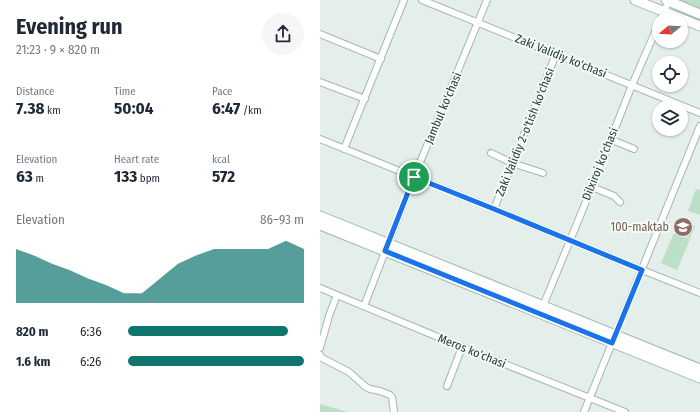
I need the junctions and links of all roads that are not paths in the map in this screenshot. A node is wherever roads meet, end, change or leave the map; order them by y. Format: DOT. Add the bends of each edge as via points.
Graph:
graph roads {
  1 [pos="404,0"];
  2 [pos="422,0"];
  3 [pos="487,0"];
  4 [pos="636,0"];
  5 [pos="667,0"];
  6 [pos="657,12"];
  7 [pos="663,12"];
  8 [pos="700,14"];
  9 [pos="478,23"];
  10 [pos="688,23"];
  11 [pos="700,26"];
  12 [pos="320,34"];
  13 [pos="652,39"];
  14 [pos="556,54"];
  15 [pos="381,59"];
  16 [pos="320,82"];
  17 [pos="632,85"];
  18 [pos="365,99"];
  19 [pos="700,113"];
  20 [pos="700,126"];
  21 [pos="320,139"];
  22 [pos="610,139"];
  23 [pos="344,149"];
  24 [pos="634,149"];
  25 [pos="491,153"];
  26 [pos="512,163"];
  27 [pos="543,174"];
  28 [pos="414,177"];
  29 [pos="592,186"];
  30 [pos="620,202"];
  31 [pos="494,209"];
  32 [pos="320,216"];
  33 [pos="320,225"];
  34 [pos="569,241"];
  35 [pos="387,247"];
  36 [pos="642,270"];
  37 [pos="320,288"];
  38 [pos="700,293"];
  39 [pos="337,295"];
  40 [pos="364,306"];
  41 [pos="543,306"];
  42 [pos="614,339"];
  43 [pos="462,347"];
  44 [pos="320,348"];
  45 [pos="320,355"];
  46 [pos="700,369"];
  47 [pos="700,378"];
  48 [pos="447,386"];
  49 [pos="590,398"];
  50 [pos="394,412"];
  51 [pos="584,412"];
  52 [pos="625,412"];
  1 -- 15 [label="street"];
  2 -- 9 [label="street, Zaki Validiy ko'chasi"];
  3 -- 9 [label="street, Jambul ko'chasi"];
  4 -- 6 [label="street"];
  5 -- 7 [label="street"];
  5 -- 8 [label="street"];
  9 -- 14 [label="street, Zaki Validiy ko'chasi"];
  9 -- 28 [label="street, Jambul ko'chasi"];
  10 -- 11 [label="street"];
  12 -- 15 [label="street"];
  13 -- 17 [label="street, Dilxiroj ko‘chasi"];
  14 -- 17 [label="street, Zaki Validiy ko'chasi"];
  14 -- 26 [label="street, Zaki Validiy 2-o'tish ko'chasi"];
  15 -- 18 [label="street"];
  16 -- 18 [label="street"];
  17 -- 19 [label="street, Zaki Validiy ko'chasi"];
  17 -- 22 [label="street, Dilxiroj ko‘chasi"];
  18 -- 23 [label="street"];
  20 -- 36 [label="street"];
  21 -- 23 [label="street"];
  22 -- 24 [label="street"];
  22 -- 29 [label="street, Dilxiroj ko‘chasi"];
  23 -- 28 [label="street"];
  25 -- 26 [label="street"];
  26 -- 27 [label="street"];
  26 -- 31 [label="street, Zaki Validiy 2-o'tish ko'chasi"];
  28 -- 31 [label="street"];
  28 -- 35 [label="street, Jambul ko'chasi"];
  29 -- 30 [label="street" via="614,196"];
  29 -- 34 [label="street, Dilxiroj ko‘chasi"];
  31 -- 34 [label="street"];
  32 -- 35 [label="street"];
  33 -- 35 [label="street"];
  34 -- 36 [label="street"];
  34 -- 41 [label="street, Dilxiroj ko‘chasi"];
  35 -- 40 [label="street, Jambul ko'chasi"];
  35 -- 41 [label="street"];
  35 -- 42 [label="street"];
  36 -- 38 [label="street"];
  36 -- 42 [label="street"];
  37 -- 39 [label="street, Meros ko‘chasi"];
  39 -- 40 [label="street, Meros ko‘chasi"];
  39 -- 44 [label="street"];
  40 -- 43 [label="street, Meros ko‘chasi"];
  41 -- 42 [label="street"];
  42 -- 46 [label="street"];
  42 -- 47 [label="street"];
  42 -- 49 [label="street"];
  43 -- 48 [label="street"];
  43 -- 49 [label="street, Meros ko‘chasi"];
  45 -- 50 [label="street" via="349,372 366,387 392,396"];
  49 -- 51 [label="street"];
  49 -- 52 [label="street, Meros ko‘chasi"];
}
